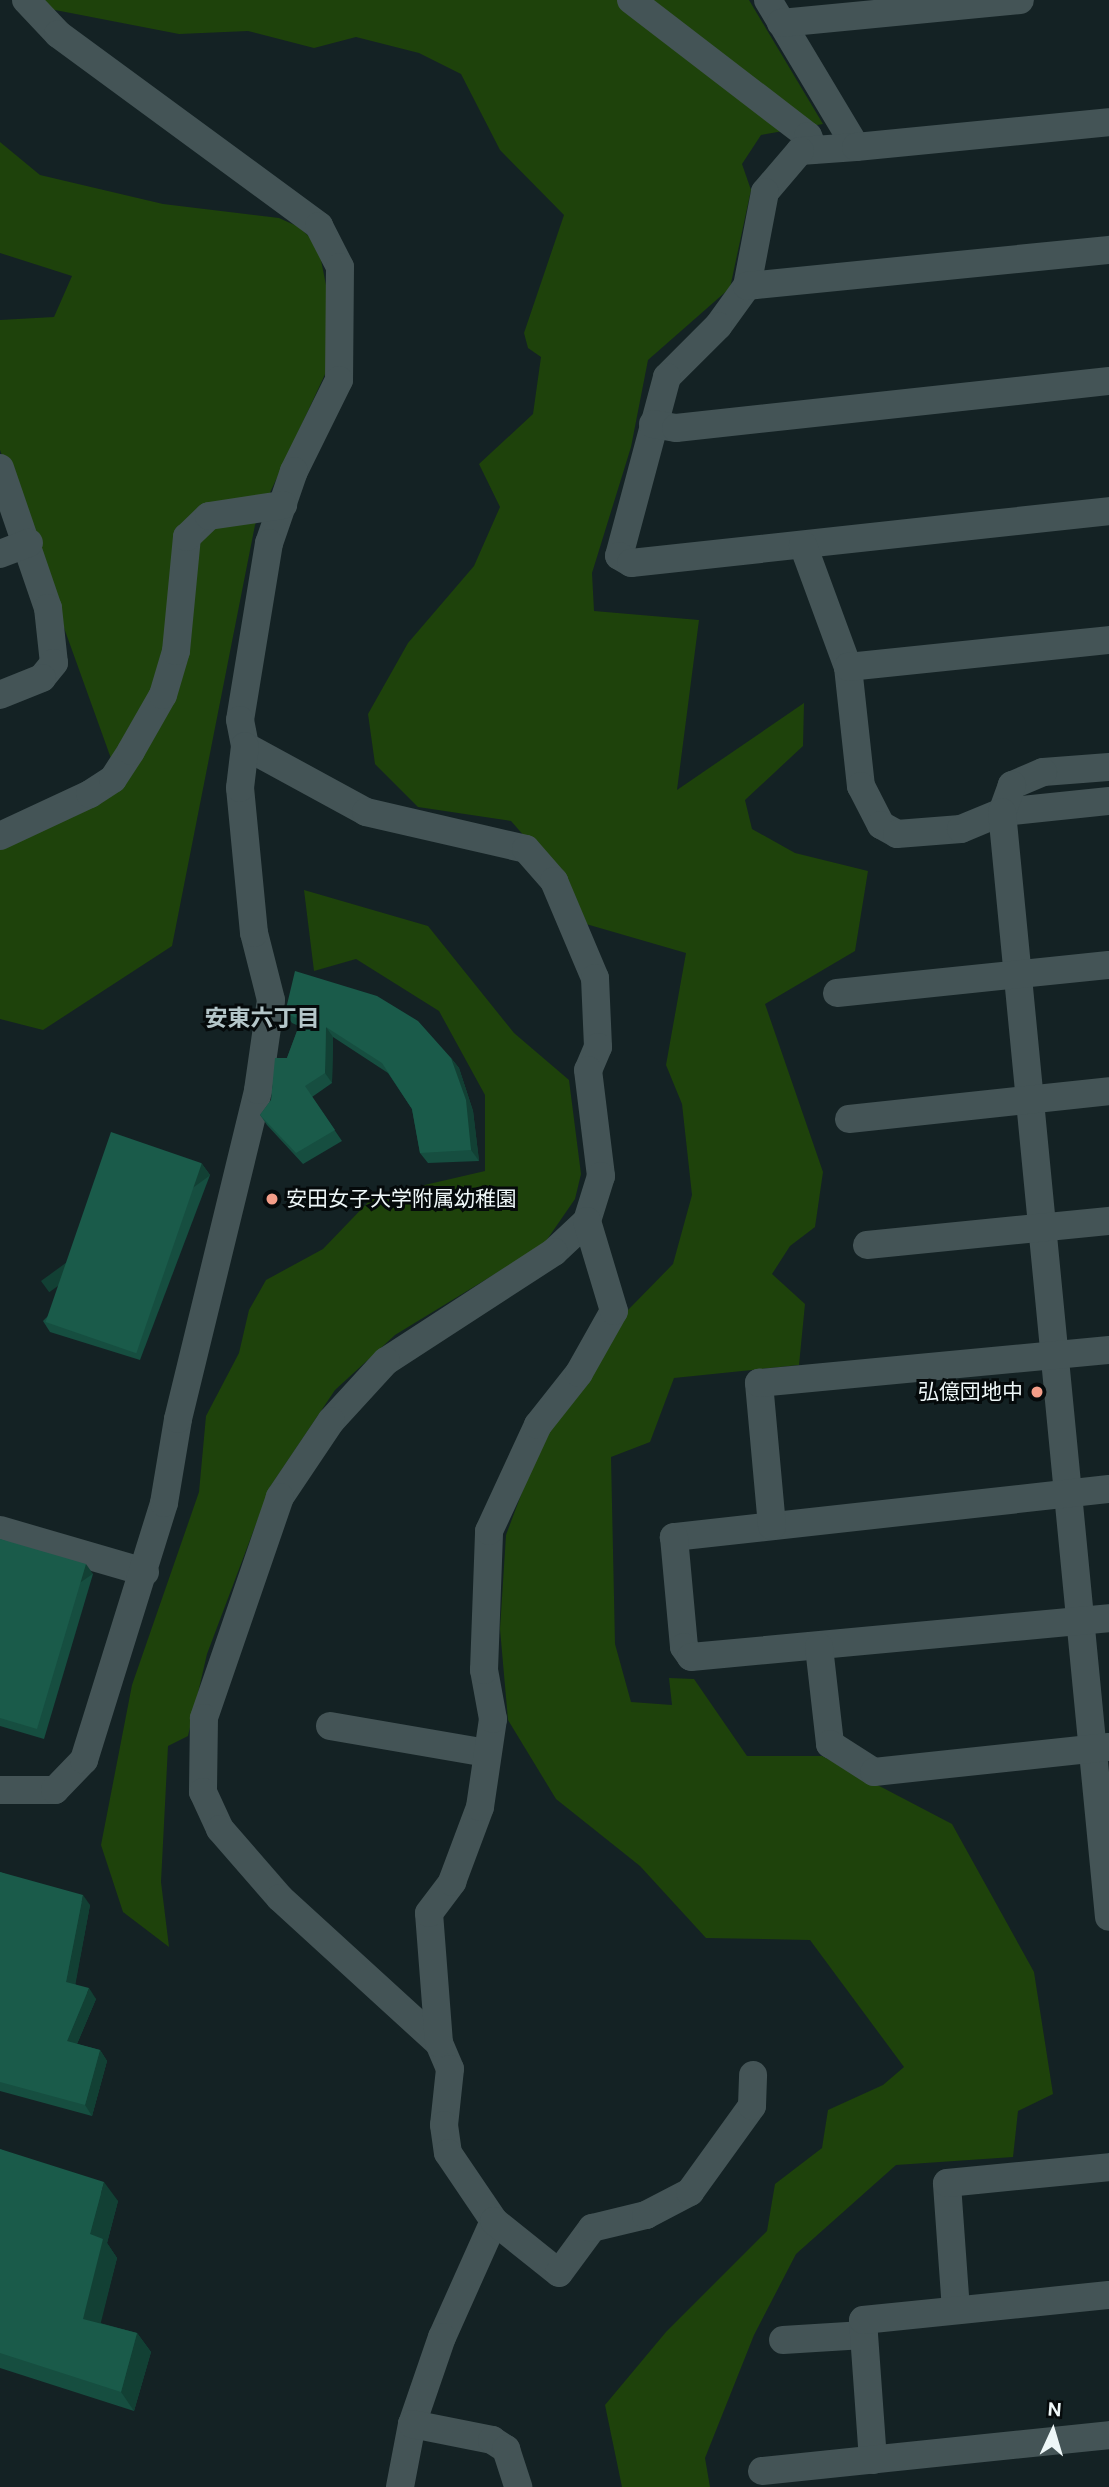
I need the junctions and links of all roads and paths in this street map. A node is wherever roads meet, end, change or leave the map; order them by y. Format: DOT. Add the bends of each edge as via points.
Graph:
graph roads {
  1 [pos="26,0"];
  2 [pos="631,0"];
  3 [pos="1020,0"];
  4 [pos="774,11"];
  5 [pos="1109,122"];
  6 [pos="856,148"];
  7 [pos="814,150"];
  8 [pos="1109,250"];
  9 [pos="747,286"];
  10 [pos="1109,382"];
  11 [pos="653,424"];
  12 [pos="0,468"];
  13 [pos="283,505"];
  14 [pos="1109,511"];
  15 [pos="29,543"];
  16 [pos="803,545"];
  17 [pos="0,554"];
  18 [pos="1109,640"];
  19 [pos="848,667"];
  20 [pos="0,695"];
  21 [pos="245,746"];
  22 [pos="1109,767"];
  23 [pos="1109,801"];
  24 [pos="1002,812"];
  25 [pos="0,836"];
  26 [pos="1109,965"];
  27 [pos="1017,974"];
  28 [pos="837,993"];
  29 [pos="1109,1091"];
  30 [pos="1028,1099"];
  31 [pos="849,1119"];
  32 [pos="587,1221"];
  33 [pos="1109,1221"];
  34 [pos="1041,1228"];
  35 [pos="867,1245"];
  36 [pos="1109,1350"];
  37 [pos="1054,1355"];
  38 [pos="1109,1489"];
  39 [pos="1067,1493"];
  40 [pos="772,1526"];
  41 [pos="0,1530"];
  42 [pos="145,1572"];
  43 [pos="1109,1618"];
  44 [pos="1080,1620"];
  45 [pos="818,1647"];
  46 [pos="330,1726"];
  47 [pos="1101,1748"];
  48 [pos="486,1753"];
  49 [pos="0,1790"];
  50 [pos="1108,1898"];
  51 [pos="439,2043"];
  52 [pos="753,2075"];
  53 [pos="1109,2167"];
  54 [pos="494,2221"];
  55 [pos="1109,2295"];
  56 [pos="956,2310"];
  57 [pos="864,2335"];
  58 [pos="783,2340"];
  59 [pos="412,2424"];
  60 [pos="1109,2435"];
  61 [pos="873,2460"];
  62 [pos="762,2471"];
  63 [pos="821,2476"];
  64 [pos="400,2487"];
  65 [pos="518,2487"];
  1 -- 13 [label="street" via="58,34 284,196 333,244 340,267 339,380"];
  2 -- 7 [label="street" via="808,136"];
  3 -- 4 [label="street"];
  4 -- 6 [label="street"];
  5 -- 6 [label="street"];
  6 -- 7 [label="street"];
  7 -- 9 [label="street" via="800,151 765,192"];
  8 -- 9 [label="street"];
  9 -- 11 [label="street" via="718,326 667,377"];
  10 -- 11 [label="street" via="676,428"];
  11 -- 16 [label="street" via="619,556 631,563"];
  12 -- 15 [label="street"];
  13 -- 21 [label="street" via="269,543 244,685"];
  13 -- 25 [label="street" via="209,516 187,537 176,651 163,695 131,751 113,779 90,794"];
  14 -- 16 [label="street"];
  15 -- 17 [label="street"];
  15 -- 20 [label="street" via="48,608 54,663 42,678"];
  16 -- 19 [label="street"];
  18 -- 19 [label="street"];
  19 -- 24 [label="street" via="861,786 881,825 897,834 961,829"];
  21 -- 32 [label="street" via="366,811 489,836 526,849 541,863 585,945 594,978 598,1047 588,1070 601,1176"];
  21 -- 42 [label="street" via="240,788 254,933 271,1000 258,1090"];
  22 -- 24 [label="street" via="1043,772 1012,785"];
  23 -- 24 [label="street"];
  24 -- 27 [label="street"];
  26 -- 27 [label="street"];
  27 -- 28 [label="street"];
  27 -- 30 [label="street"];
  29 -- 30 [label="street"];
  30 -- 31 [label="street"];
  30 -- 34 [label="street"];
  32 -- 48 [label="street" via="614,1311 579,1373 538,1426 489,1531 484,1670 493,1719"];
  32 -- 51 [label="street" via="554,1252 433,1325 386,1361 331,1421 280,1497 204,1718 203,1792 240,1858"];
  33 -- 34 [label="street"];
  34 -- 35 [label="street"];
  34 -- 37 [label="street"];
  36 -- 37 [label="street"];
  37 -- 39 [label="street"];
  37 -- 40 [label="street" via="759,1383"];
  38 -- 39 [label="street"];
  39 -- 40 [label="street"];
  39 -- 44 [label="street"];
  40 -- 45 [label="street" via="674,1537 684,1647 691,1657 704,1659"];
  41 -- 42 [label="street"];
  42 -- 49 [label="street" via="84,1760 54,1790"];
  43 -- 44 [label="street"];
  44 -- 45 [label="street"];
  44 -- 47 [label="street"];
  45 -- 47 [label="street" via="830,1744 874,1772"];
  46 -- 48 [label="street"];
  47 -- 50 [label="street"];
  48 -- 51 [label="street" via="480,1807 452,1882 429,1913"];
  51 -- 54 [label="street" via="450,2069 444,2125 448,2153"];
  52 -- 54 [label="street" via="752,2106 690,2192 646,2215 592,2228 559,2273"];
  53 -- 56 [label="street" via="947,2183"];
  54 -- 59 [label="street" via="442,2337"];
  55 -- 56 [label="street"];
  56 -- 57 [label="street" via="863,2320"];
  57 -- 58 [label="street"];
  57 -- 61 [label="street"];
  59 -- 64 [label="street"];
  59 -- 65 [label="street" via="492,2440 506,2449"];
  60 -- 61 [label="street"];
  61 -- 63 [label="street"];
  62 -- 63 [label="street"];
}
